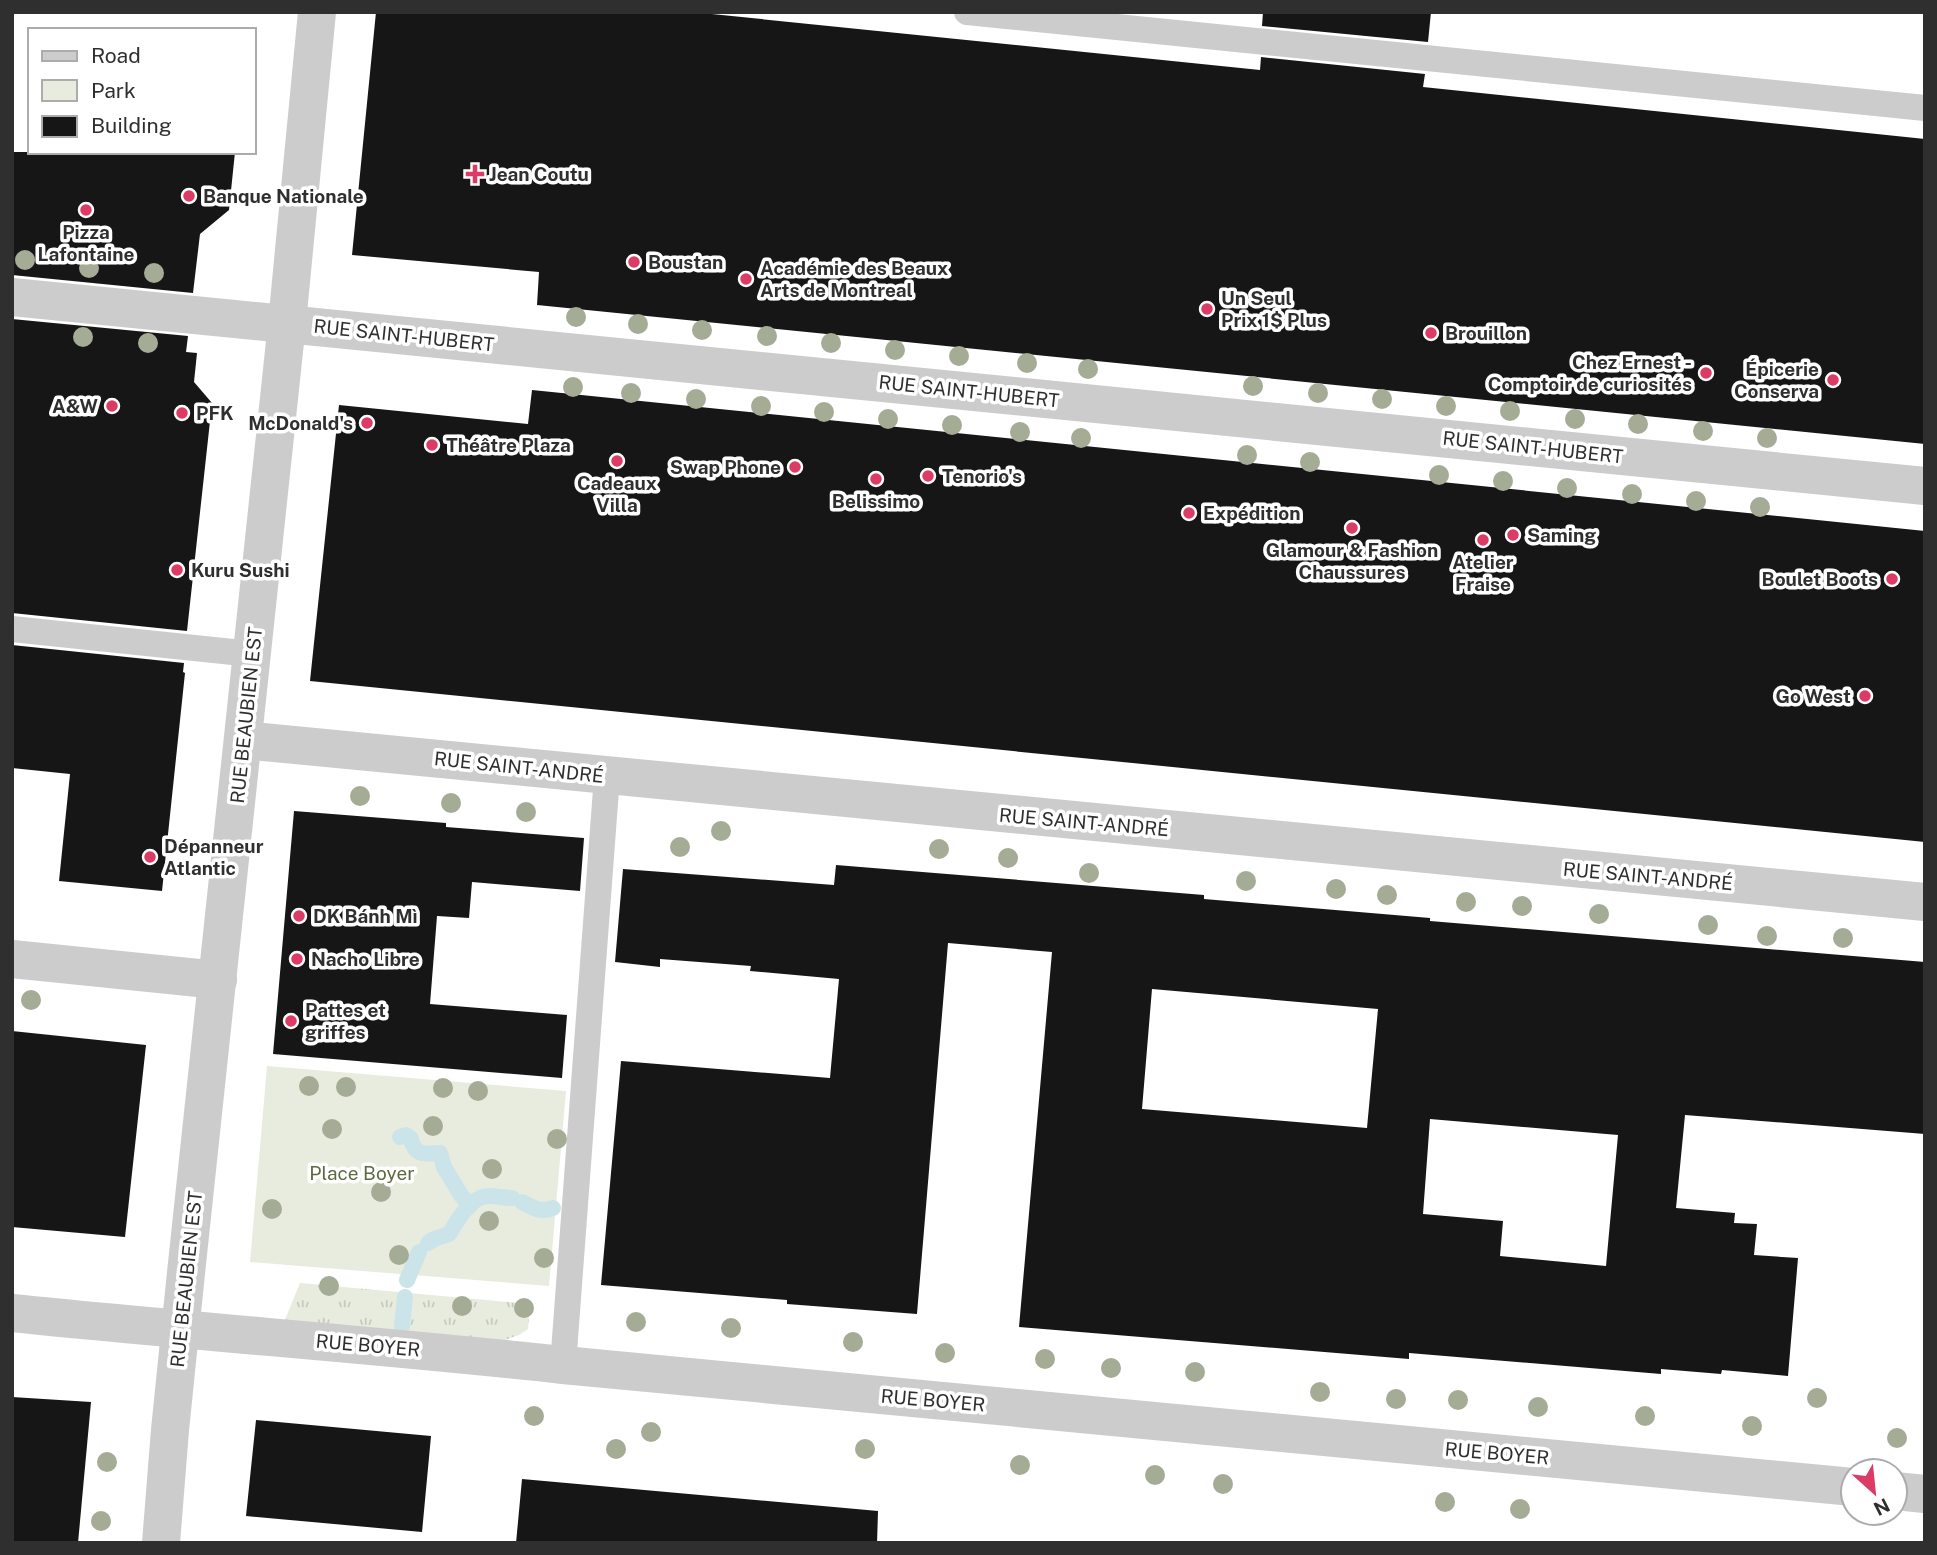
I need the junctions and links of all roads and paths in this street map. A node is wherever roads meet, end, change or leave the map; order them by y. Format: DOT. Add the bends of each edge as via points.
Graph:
graph roads {
  1 [pos="317,12"];
  2 [pos="967,12"];
  3 [pos="1925,108"];
  4 [pos="12,297"];
  5 [pos="287,323"];
  6 [pos="1925,486"];
  7 [pos="12,629"];
  8 [pos="252,654"];
  9 [pos="243,740"];
  10 [pos="607,776"];
  11 [pos="1925,902"];
  12 [pos="12,959"];
  13 [pos="218,980"];
  14 [pos="12,1313"];
  15 [pos="181,1329"];
  16 [pos="564,1365"];
  17 [pos="1839,1486"];
  18 [pos="161,1543"];
  1 -- 5 [label="street, RUE BEAUBIEN EST"];
  2 -- 3 [label="lane"];
  4 -- 5 [label="street, RUE SAINT-HUBERT"];
  5 -- 6 [label="street, RUE SAINT-HUBERT"];
  5 -- 8 [label="street, RUE BEAUBIEN EST"];
  7 -- 8 [label="lane"];
  8 -- 9 [label="street, RUE BEAUBIEN EST"];
  9 -- 10 [label="street, RUE SAINT-ANDRÉ"];
  9 -- 13 [label="street, RUE BEAUBIEN EST"];
  10 -- 11 [label="street, RUE SAINT-ANDRÉ"];
  10 -- 16 [label="lane"];
  12 -- 13 [label="street"];
  13 -- 15 [label="street, RUE BEAUBIEN EST"];
  14 -- 15 [label="street, RUE BOYER"];
  15 -- 16 [label="street, RUE BOYER"];
  15 -- 18 [label="street, RUE BEAUBIEN EST"];
  16 -- 17 [label="street, RUE BOYER"];
}
